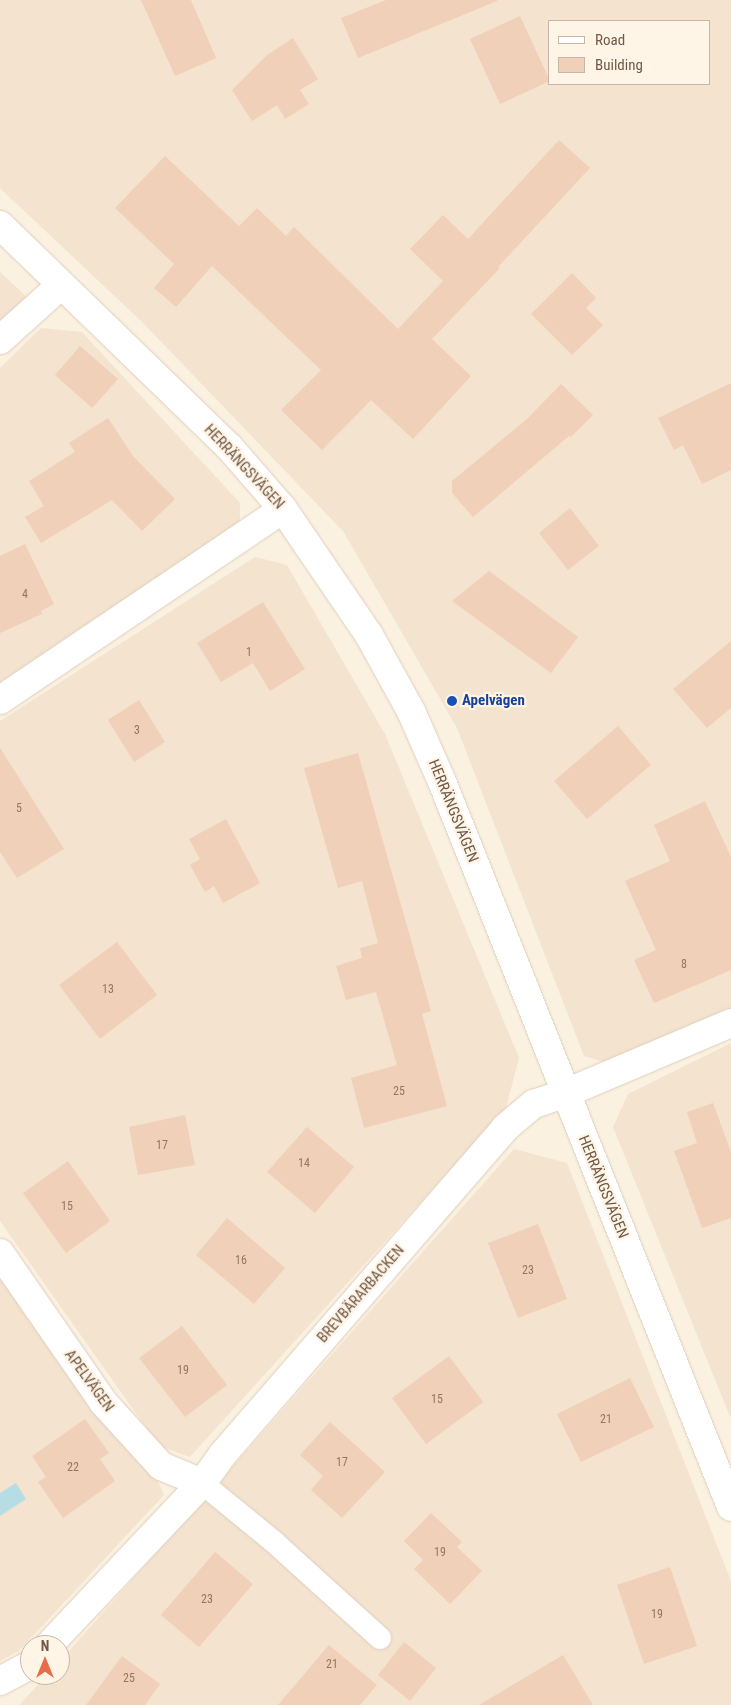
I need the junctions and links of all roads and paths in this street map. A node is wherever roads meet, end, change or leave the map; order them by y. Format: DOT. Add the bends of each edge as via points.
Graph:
graph roads {
  1 [pos="0,225"];
  2 [pos="61,284"];
  3 [pos="0,340"];
  4 [pos="283,508"];
  5 [pos="0,700"];
  6 [pos="731,1023"];
  7 [pos="566,1092"];
  8 [pos="0,1253"];
  9 [pos="202,1483"];
  10 [pos="731,1507"];
  11 [pos="58,1635"];
  12 [pos="380,1638"];
  13 [pos="20,1670"];
  14 [pos="0,1681"];
  1 -- 2 [label="street, HERRÄNGSVÄGEN"];
  2 -- 3 [label="street"];
  2 -- 4 [label="street, HERRÄNGSVÄGEN" via="230,448"];
  4 -- 5 [label="street"];
  4 -- 7 [label="street, HERRÄNGSVÄGEN" via="369,635 411,711"];
  6 -- 7 [label="street, BREVBÄRARBACKEN"];
  7 -- 9 [label="street, BREVBÄRARBACKEN" via="534,1104 505,1128 223,1454"];
  7 -- 10 [label="street, HERRÄNGSVÄGEN"];
  8 -- 9 [label="street, APELVÄGEN" via="103,1402 161,1466"];
  9 -- 11 [label="street, BREVBÄRARBACKEN"];
  9 -- 12 [label="lane" via="274,1542"];
  13 -- 14 [label="street"];
}
